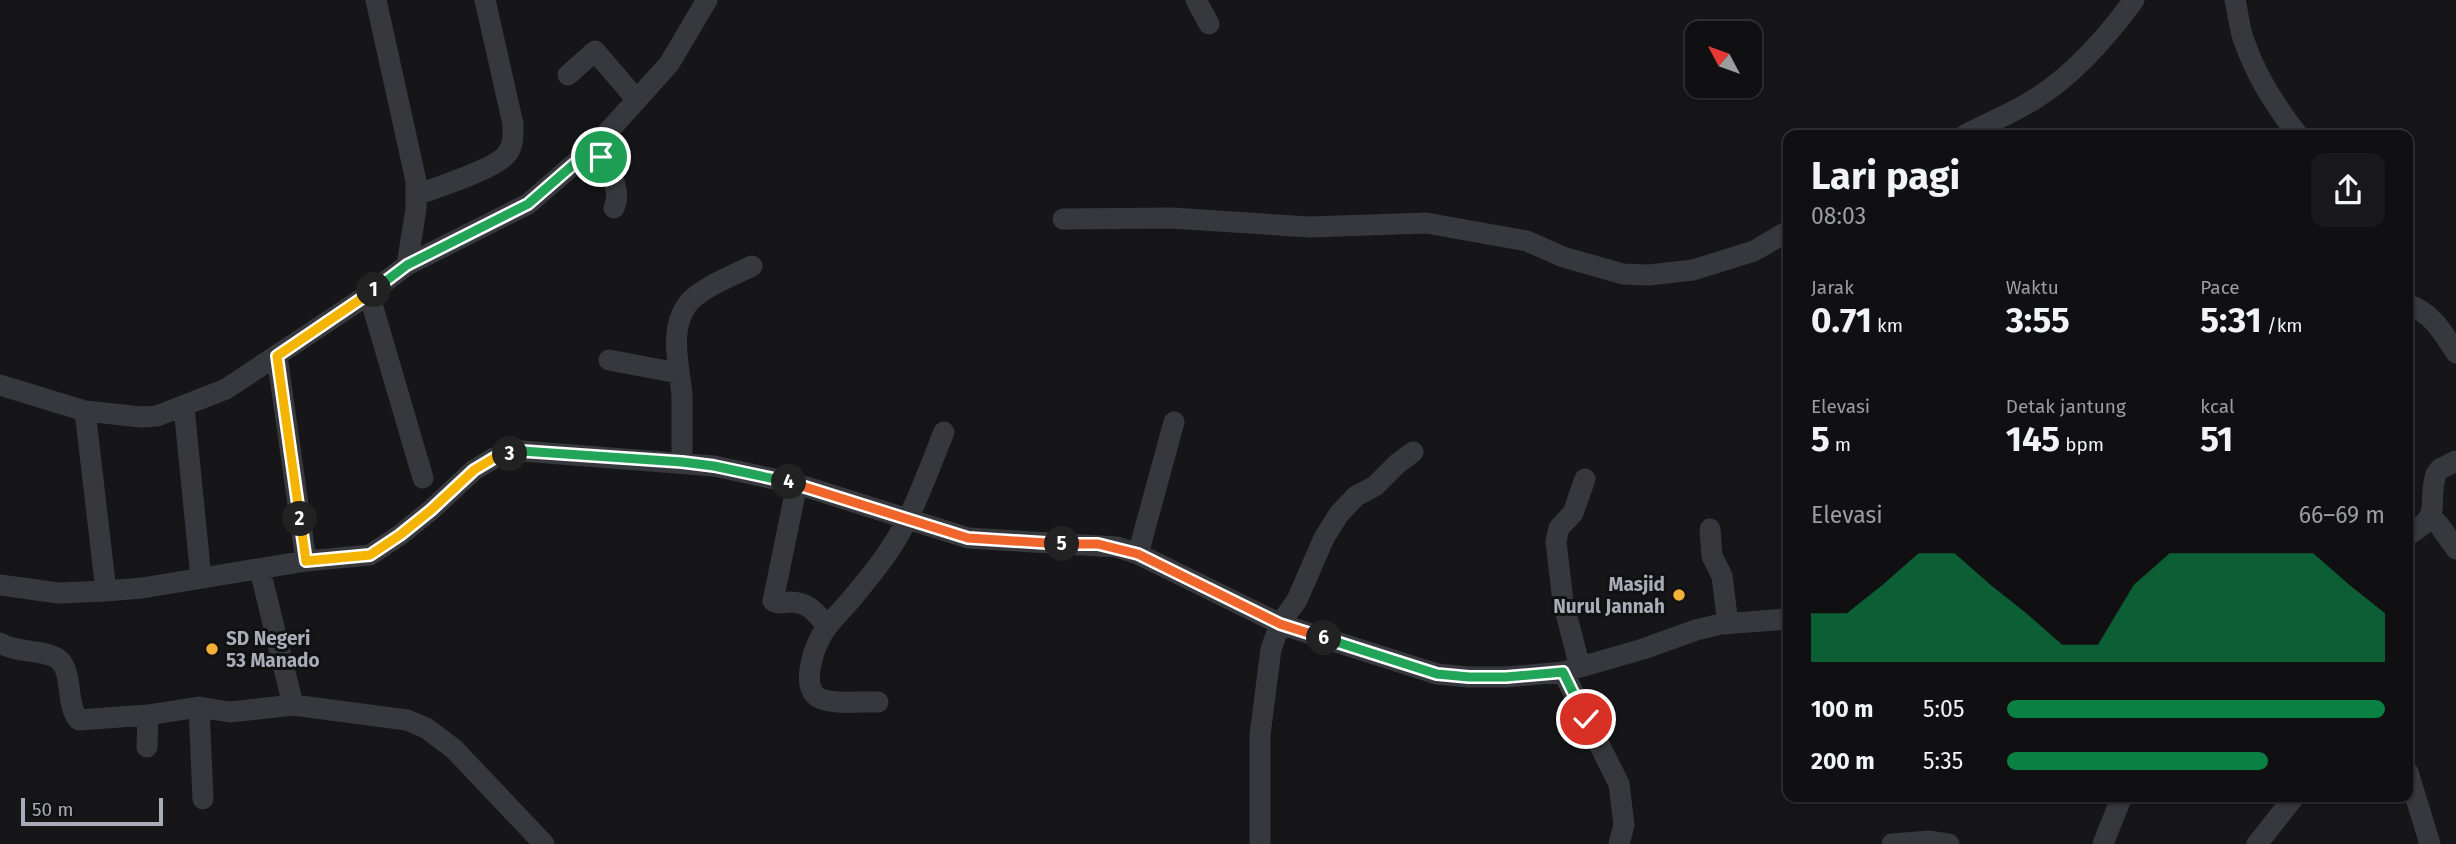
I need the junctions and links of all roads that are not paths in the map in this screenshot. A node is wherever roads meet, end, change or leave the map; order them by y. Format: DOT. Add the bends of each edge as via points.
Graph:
graph roads {
  1 [pos="376,0"];
  2 [pos="485,0"];
  3 [pos="707,0"];
  4 [pos="1196,0"];
  5 [pos="2134,0"];
  6 [pos="2235,0"];
  7 [pos="1209,24"];
  8 [pos="568,75"];
  9 [pos="636,100"];
  10 [pos="1975,130"];
  11 [pos="2294,130"];
  12 [pos="597,144"];
  13 [pos="416,195"];
  14 [pos="614,208"];
  15 [pos="1063,219"];
  16 [pos="1783,234"];
  17 [pos="407,265"];
  18 [pos="752,266"];
  19 [pos="369,294"];
  20 [pos="2413,306"];
  21 [pos="2456,354"];
  22 [pos="277,356"];
  23 [pos="609,360"];
  24 [pos="678,373"];
  25 [pos="0,385"];
  26 [pos="184,407"];
  27 [pos="85,411"];
  28 [pos="1174,422"];
  29 [pos="944,432"];
  30 [pos="1413,452"];
  31 [pos="2456,461"];
  32 [pos="682,462"];
  33 [pos="423,478"];
  34 [pos="1585,479"];
  35 [pos="797,484"];
  36 [pos="2431,517"];
  37 [pos="907,519"];
  38 [pos="1710,529"];
  39 [pos="2413,532"];
  40 [pos="2456,549"];
  41 [pos="1138,554"];
  42 [pos="306,561"];
  43 [pos="260,570"];
  44 [pos="201,578"];
  45 [pos="0,584"];
  46 [pos="106,592"];
  47 [pos="1783,619"];
  48 [pos="1280,624"];
  49 [pos="1728,624"];
  50 [pos="827,626"];
  51 [pos="0,643"];
  52 [pos="1572,670"];
  53 [pos="878,702"];
  54 [pos="293,705"];
  55 [pos="199,707"];
  56 [pos="148,715"];
  57 [pos="147,747"];
  58 [pos="2413,788"];
  59 [pos="203,799"];
  60 [pos="2120,802"];
  61 [pos="2290,802"];
  62 [pos="544,844"];
  63 [pos="1260,844"];
  64 [pos="1619,844"];
  65 [pos="1892,844"];
  66 [pos="1949,844"];
  67 [pos="2103,844"];
  68 [pos="2257,844"];
  69 [pos="2430,844"];
  1 -- 13 [label="street"];
  2 -- 13 [label="street" via="513,124 513,143 505,157"];
  3 -- 9 [label="street" via="669,64"];
  4 -- 7 [label="street"];
  5 -- 10 [label="street" via="2054,86"];
  6 -- 11 [label="street" via="2242,37 2260,78"];
  8 -- 9 [label="street" via="595,51"];
  9 -- 12 [label="street"];
  12 -- 14 [label="street" via="616,185"];
  12 -- 17 [label="street" via="528,204"];
  13 -- 17 [label="street"];
  15 -- 16 [label="street" via="1172,218 1309,227 1426,223 1527,241 1623,274 1649,275 1693,270 1754,251"];
  17 -- 19 [label="street"];
  18 -- 24 [label="street" via="688,303 679,331"];
  19 -- 22 [label="street"];
  19 -- 33 [label="street"];
  20 -- 21 [label="street" via="2432,320"];
  22 -- 26 [label="street" via="226,389"];
  22 -- 42 [label="street"];
  23 -- 24 [label="street"];
  24 -- 32 [label="street"];
  25 -- 27 [label="street"];
  26 -- 27 [label="street" via="141,417"];
  26 -- 44 [label="street"];
  27 -- 46 [label="street"];
  28 -- 41 [label="street"];
  29 -- 37 [label="street"];
  30 -- 48 [label="street" via="1339,514 1297,600"];
  31 -- 36 [label="street" via="2437,474"];
  32 -- 35 [label="street"];
  32 -- 42 [label="street" via="522,451 494,458 370,555"];
  34 -- 52 [label="street" via="1573,513 1559,528 1556,541"];
  35 -- 37 [label="street"];
  35 -- 50 [label="street" via="773,601 805,604"];
  36 -- 39 [label="street"];
  36 -- 40 [label="street"];
  37 -- 41 [label="street" via="968,538 1098,544"];
  37 -- 50 [label="street" via="890,550"];
  38 -- 49 [label="street" via="1712,556 1724,583"];
  41 -- 48 [label="street"];
  42 -- 43 [label="street"];
  43 -- 44 [label="street"];
  43 -- 54 [label="street"];
  44 -- 46 [label="street"];
  45 -- 46 [label="street" via="58,593"];
  47 -- 49 [label="street"];
  48 -- 52 [label="street" via="1437,674 1506,677"];
  48 -- 63 [label="street" via="1271,649 1260,735"];
  49 -- 52 [label="street"];
  50 -- 53 [label="street" via="813,658 810,678 814,694 828,701"];
  51 -- 56 [label="street" via="59,659 72,710 79,720"];
  52 -- 64 [label="street" via="1619,784 1624,825"];
  54 -- 55 [label="street" via="230,712"];
  54 -- 62 [label="street" via="407,720 426,728 454,749"];
  55 -- 56 [label="street"];
  55 -- 59 [label="street"];
  56 -- 57 [label="street"];
  58 -- 69 [label="street"];
  60 -- 67 [label="street"];
  61 -- 68 [label="street"];
  65 -- 66 [label="street"];
}
